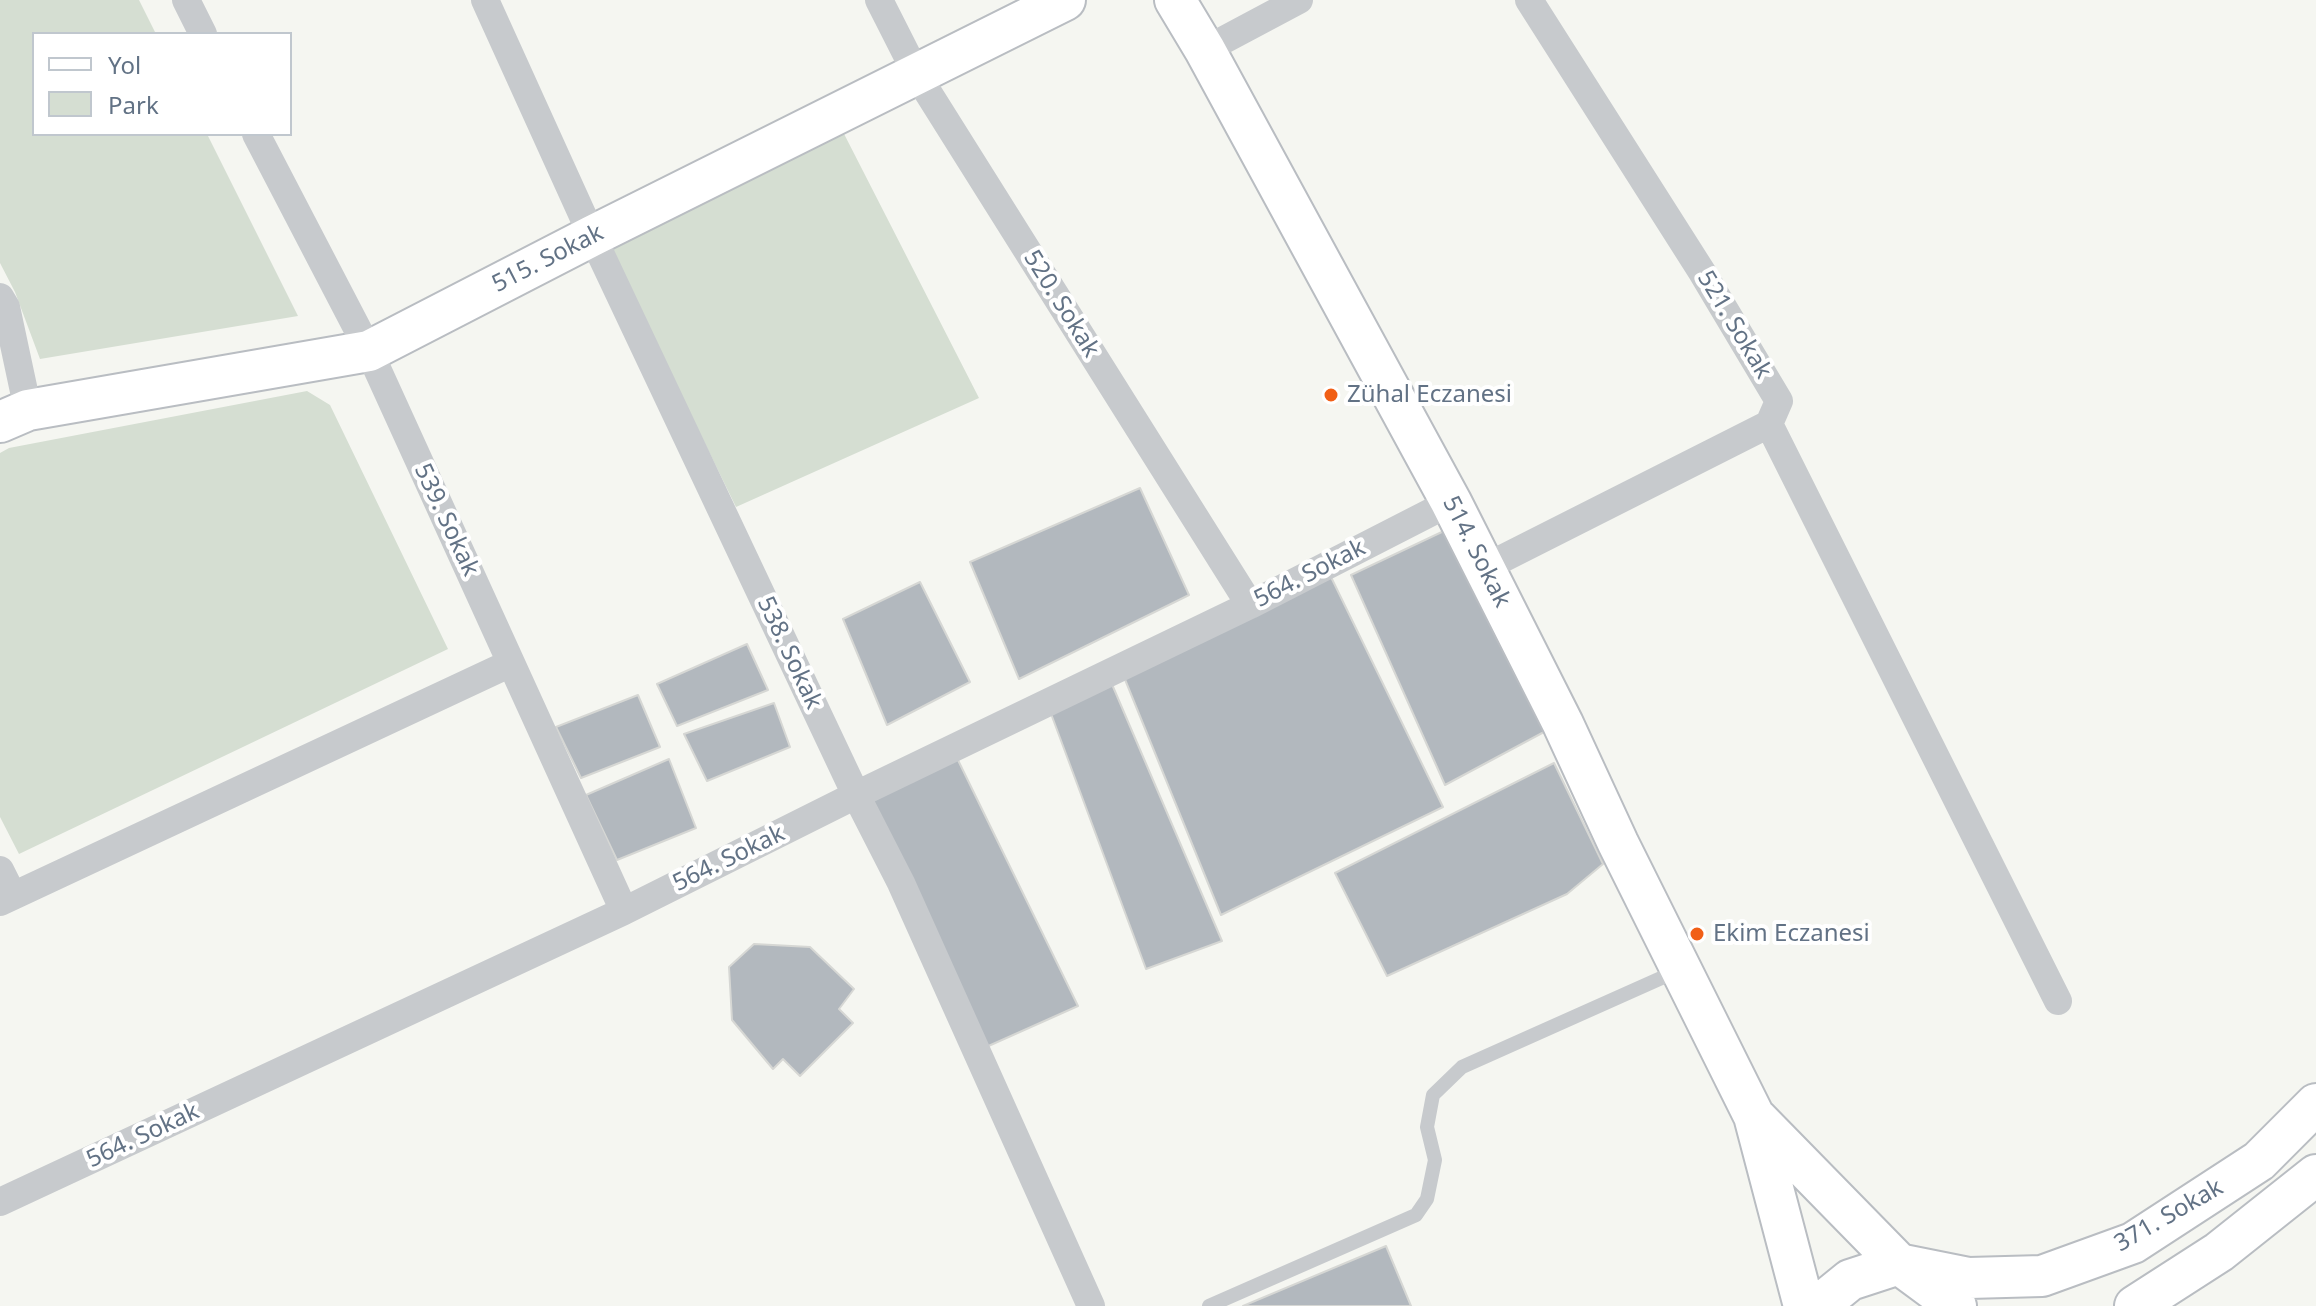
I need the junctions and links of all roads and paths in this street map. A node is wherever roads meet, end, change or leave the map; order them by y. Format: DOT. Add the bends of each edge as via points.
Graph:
graph roads {
  1 [pos="186,0"];
  2 [pos="485,0"];
  3 [pos="879,0"];
  4 [pos="1065,0"];
  5 [pos="1175,0"];
  6 [pos="1299,0"];
  7 [pos="1529,0"];
  8 [pos="202,32"];
  9 [pos="1205,50"];
  10 [pos="917,75"];
  11 [pos="257,136"];
  12 [pos="592,236"];
  13 [pos="0,297"];
  14 [pos="369,351"];
  15 [pos="14,416"];
  16 [pos="1769,424"];
  17 [pos="1451,502"];
  18 [pos="1484,568"];
  19 [pos="1250,605"];
  20 [pos="511,663"];
  21 [pos="856,795"];
  22 [pos="0,870"];
  23 [pos="6,899"];
  24 [pos="624,911"];
  25 [pos="1681,969"];
  26 [pos="2058,1001"];
  27 [pos="2316,1104"];
  28 [pos="1754,1116"];
  29 [pos="2316,1175"];
  30 [pos="0,1202"];
  31 [pos="1899,1264"];
  32 [pos="1091,1306"];
  33 [pos="1209,1306"];
  34 [pos="1804,1306"];
  35 [pos="1818,1306"];
  36 [pos="1956,1306"];
  37 [pos="2135,1306"];
  1 -- 8 [label="street"];
  2 -- 12 [label="street, 538. Sokak"];
  3 -- 10 [label="street, 520. Sokak"];
  4 -- 10 [label="street, 515. Sokak"];
  5 -- 9 [label="street, 514. Sokak"];
  6 -- 9 [label="street"];
  7 -- 16 [label="street, 521. Sokak" via="1779,401"];
  9 -- 17 [label="street, 514. Sokak"];
  10 -- 12 [label="street, 515. Sokak"];
  10 -- 19 [label="street, 520. Sokak"];
  11 -- 14 [label="street, 539. Sokak"];
  12 -- 14 [label="street, 515. Sokak"];
  12 -- 21 [label="street, 538. Sokak"];
  13 -- 15 [label="street" via="6,307"];
  14 -- 15 [label="street, 515. Sokak"];
  14 -- 20 [label="street, 539. Sokak"];
  16 -- 18 [label="street"];
  16 -- 26 [label="street"];
  17 -- 18 [label="street, 514. Sokak"];
  17 -- 19 [label="street, 564. Sokak"];
  18 -- 25 [label="street, 514. Sokak"];
  19 -- 21 [label="street, 564. Sokak"];
  20 -- 23 [label="street"];
  20 -- 24 [label="street, 539. Sokak"];
  21 -- 24 [label="street, 564. Sokak"];
  21 -- 32 [label="street, 538. Sokak" via="901,883"];
  22 -- 23 [label="street"];
  24 -- 30 [label="street, 564. Sokak"];
  25 -- 28 [label="street, 514. Sokak"];
  25 -- 33 [label="lane" via="1462,1067 1433,1095 1427,1127 1435,1160 1427,1199 1416,1215"];
  27 -- 31 [label="street, 371. Sokak" via="2259,1161 2133,1243 2042,1276 1969,1278"];
  28 -- 31 [label="street"];
  28 -- 34 [label="street"];
  29 -- 37 [label="street" via="2219,1252"];
  31 -- 35 [label="street, 371. Sokak" via="1850,1280"];
  31 -- 36 [label="street"];
}
